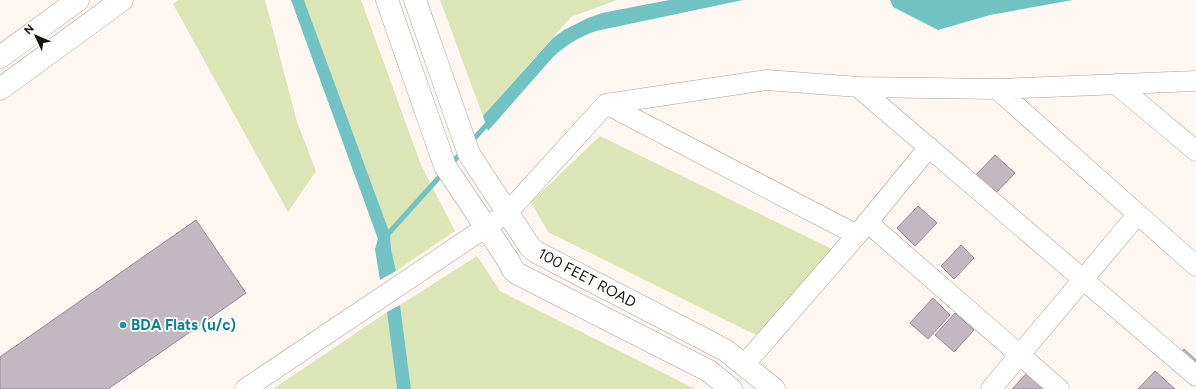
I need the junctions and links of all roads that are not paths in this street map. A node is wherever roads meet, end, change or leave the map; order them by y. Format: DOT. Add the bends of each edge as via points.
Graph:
graph roads {
  1 [pos="122,0"];
  2 [pos="387,0"];
  3 [pos="415,0"];
  4 [pos="73,1"];
  5 [pos="0,57"];
  6 [pos="1196,81"];
  7 [pos="1116,84"];
  8 [pos="858,87"];
  9 [pos="0,89"];
  10 [pos="997,89"];
  11 [pos="606,104"];
  12 [pos="929,147"];
  13 [pos="1196,151"];
  14 [pos="507,213"];
  15 [pos="1138,214"];
  16 [pos="486,227"];
  17 [pos="862,228"];
  18 [pos="1196,266"];
  19 [pos="1083,279"];
  20 [pos="1019,354"];
  21 [pos="744,365"];
  22 [pos="1196,376"];
  23 [pos="244,389"];
  24 [pos="731,389"];
  25 [pos="774,389"];
  26 [pos="991,389"];
  27 [pos="1059,389"];
  1 -- 9 [label="main road"];
  2 -- 16 [label="main road, 100 FEET ROAD" via="445,166"];
  3 -- 14 [label="main road, 100 FEET ROAD" via="469,154"];
  4 -- 5 [label="main road"];
  6 -- 7 [label="street"];
  7 -- 10 [label="street"];
  7 -- 13 [label="street"];
  8 -- 10 [label="street"];
  8 -- 11 [label="street" via="767,80"];
  8 -- 12 [label="street"];
  10 -- 15 [label="street"];
  11 -- 14 [label="street"];
  11 -- 17 [label="street"];
  12 -- 17 [label="street"];
  12 -- 19 [label="street"];
  14 -- 16 [label="street"];
  14 -- 21 [label="main road, 100 FEET ROAD" via="536,252 725,350"];
  15 -- 18 [label="street"];
  15 -- 19 [label="street"];
  16 -- 23 [label="street"];
  16 -- 24 [label="main road, 100 FEET ROAD" via="518,274 709,371"];
  17 -- 20 [label="street"];
  17 -- 21 [label="street"];
  19 -- 20 [label="street"];
  19 -- 22 [label="street"];
  20 -- 26 [label="street"];
  20 -- 27 [label="street"];
  21 -- 25 [label="main road, 100 FEET ROAD"];
}
